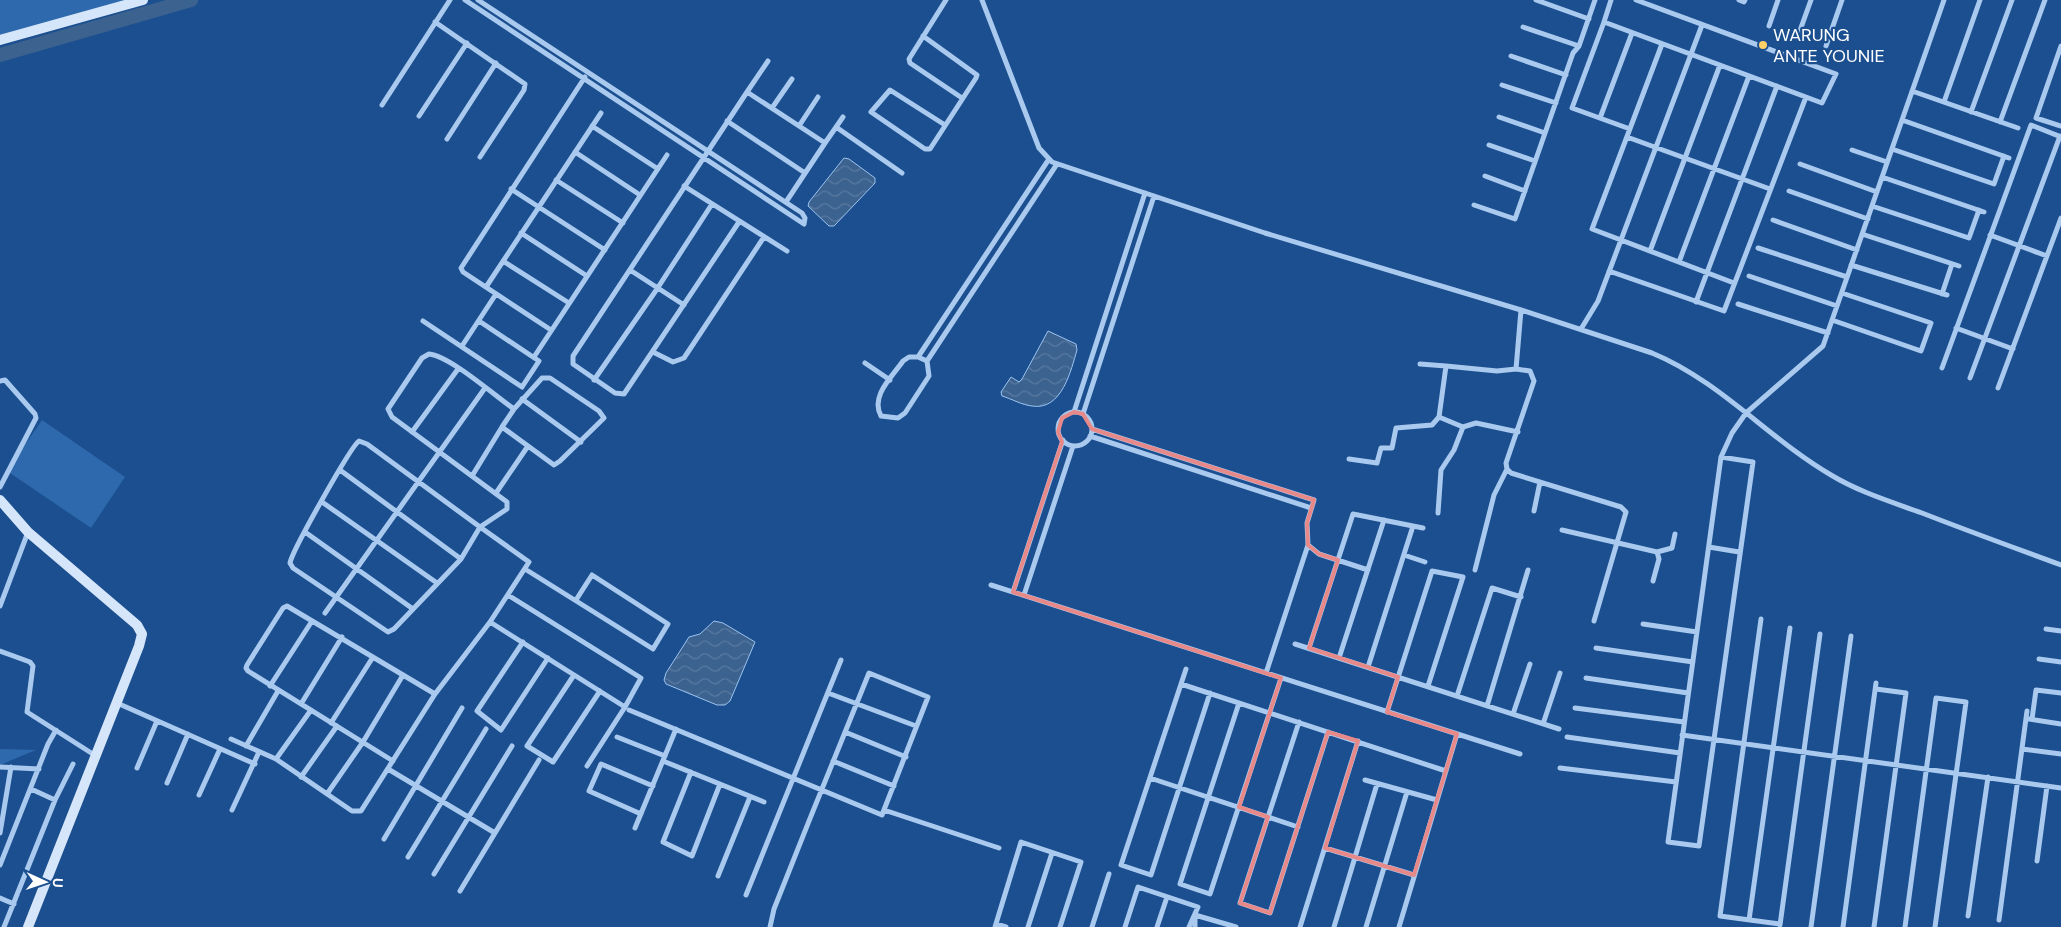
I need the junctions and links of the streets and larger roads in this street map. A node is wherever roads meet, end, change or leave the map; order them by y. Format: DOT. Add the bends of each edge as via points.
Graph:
graph roads {
  1 [pos="143,0"];
  2 [pos="450,0"];
  3 [pos="465,0"];
  4 [pos="478,0"];
  5 [pos="982,0"];
  6 [pos="1536,0"];
  7 [pos="1595,0"];
  8 [pos="1611,0"];
  9 [pos="1636,0"];
  10 [pos="1739,0"];
  11 [pos="1745,0"];
  12 [pos="1778,0"];
  13 [pos="1811,0"];
  14 [pos="1842,0"];
  15 [pos="1944,0"];
  16 [pos="1980,0"];
  17 [pos="2012,0"];
  18 [pos="2045,0"];
  19 [pos="944,1"];
  20 [pos="1589,18"];
  21 [pos="435,22"];
  22 [pos="1604,22"];
  23 [pos="1702,25"];
  24 [pos="1769,26"];
  25 [pos="1523,27"];
  26 [pos="1632,33"];
  27 [pos="923,36"];
  28 [pos="1798,36"];
  29 [pos="0,40"];
  30 [pos="467,43"];
  31 [pos="1662,44"];
  32 [pos="1579,46"];
  33 [pos="1826,46"];
  34 [pos="2061,46"];
  35 [pos="1691,54"];
  36 [pos="1511,56"];
  37 [pos="768,62"];
  38 [pos="496,63"];
  39 [pos="1720,65"];
  40 [pos="588,72"];
  41 [pos="1566,75"];
  42 [pos="1749,76"];
  43 [pos="584,78"];
  44 [pos="792,79"];
  45 [pos="1502,85"];
  46 [pos="1777,86"];
  47 [pos="1912,91"];
  48 [pos="747,92"];
  49 [pos="818,97"];
  50 [pos="1806,97"];
  51 [pos="962,98"];
  52 [pos="1944,102"];
  53 [pos="1556,103"];
  54 [pos="382,106"];
  55 [pos="772,108"];
  56 [pos="1971,112"];
  57 [pos="601,113"];
  58 [pos="419,116"];
  59 [pos="843,117"];
  60 [pos="1499,117"];
  61 [pos="1600,118"];
  62 [pos="1902,120"];
  63 [pos="727,121"];
  64 [pos="2000,122"];
  65 [pos="945,125"];
  66 [pos="592,126"];
  67 [pos="799,126"];
  68 [pos="2061,126"];
  69 [pos="836,127"];
  70 [pos="2018,128"];
  71 [pos="1630,129"];
  72 [pos="1545,133"];
  73 [pos="2060,136"];
  74 [pos="1626,137"];
  75 [pos="446,139"];
  76 [pos="825,143"];
  77 [pos="1489,145"];
  78 [pos="1656,148"];
  79 [pos="1892,149"];
  80 [pos="707,150"];
  81 [pos="1852,150"];
  82 [pos="575,152"];
  83 [pos="667,155"];
  84 [pos="480,157"];
  85 [pos="703,157"];
  86 [pos="1049,158"];
  87 [pos="1685,158"];
  88 [pos="1536,161"];
  89 [pos="1887,162"];
  90 [pos="1057,164"];
  91 [pos="1800,164"];
  92 [pos="658,169"];
  93 [pos="1714,169"];
  94 [pos="805,173"];
  95 [pos="902,173"];
  96 [pos="1485,176"];
  97 [pos="1882,177"];
  98 [pos="556,180"];
  99 [pos="1742,180"];
  100 [pos="684,186"];
  101 [pos="511,189"];
  102 [pos="1770,189"];
  103 [pos="1525,191"];
  104 [pos="1790,191"];
  105 [pos="1877,192"];
  106 [pos="1145,193"];
  107 [pos="640,196"];
  108 [pos="1154,196"];
  109 [pos="786,202"];
  110 [pos="712,204"];
  111 [pos="1474,205"];
  112 [pos="1872,206"];
  113 [pos="539,207"];
  114 [pos="2061,218"];
  115 [pos="1868,219"];
  116 [pos="1773,220"];
  117 [pos="623,222"];
  118 [pos="739,222"];
  119 [pos="521,233"];
  120 [pos="1862,234"];
  121 [pos="1990,236"];
  122 [pos="764,238"];
  123 [pos="1621,240"];
  124 [pos="2019,246"];
  125 [pos="1758,248"];
  126 [pos="605,250"];
  127 [pos="1857,250"];
  128 [pos="1650,251"];
  129 [pos="787,252"];
  130 [pos="2047,256"];
  131 [pos="503,261"];
  132 [pos="1678,262"];
  133 [pos="980,263"];
  134 [pos="1952,264"];
  135 [pos="1852,265"];
  136 [pos="1959,266"];
  137 [pos="988,269"];
  138 [pos="630,270"];
  139 [pos="1609,272"];
  140 [pos="1707,273"];
  141 [pos="587,276"];
  142 [pos="1749,276"];
  143 [pos="1847,277"];
  144 [pos="1734,283"];
  145 [pos="486,287"];
  146 [pos="657,289"];
  147 [pos="1842,292"];
  148 [pos="496,294"];
  149 [pos="1696,302"];
  150 [pos="570,303"];
  151 [pos="1738,304"];
  152 [pos="684,305"];
  153 [pos="1837,306"];
  154 [pos="1521,310"];
  155 [pos="1832,320"];
  156 [pos="423,321"];
  157 [pos="478,321"];
  158 [pos="1956,328"];
  159 [pos="1581,329"];
  160 [pos="551,330"];
  161 [pos="1828,333"];
  162 [pos="1984,339"];
  163 [pos="462,346"];
  164 [pos="2013,349"];
  165 [pos="652,352"];
  166 [pos="534,357"];
  167 [pos="918,357"];
  168 [pos="927,361"];
  169 [pos="865,363"];
  170 [pos="1420,364"];
  171 [pos="1446,366"];
  172 [pos="1942,368"];
  173 [pos="458,369"];
  174 [pos="1516,369"];
  175 [pos="1970,378"];
  176 [pos="594,380"];
  177 [pos="890,380"];
  178 [pos="0,381"];
  179 [pos="485,388"];
  180 [pos="1998,388"];
  181 [pos="522,399"];
  182 [pos="514,409"];
  183 [pos="1074,412"];
  184 [pos="1746,413"];
  185 [pos="1083,414"];
  186 [pos="1439,417"];
  187 [pos="1463,427"];
  188 [pos="502,428"];
  189 [pos="1092,428"];
  190 [pos="412,432"];
  191 [pos="1518,432"];
  192 [pos="1090,436"];
  193 [pos="1063,440"];
  194 [pos="581,442"];
  195 [pos="528,446"];
  196 [pos="1073,446"];
  197 [pos="440,452"];
  198 [pos="1721,457"];
  199 [pos="1349,459"];
  200 [pos="1507,469"];
  201 [pos="340,470"];
  202 [pos="472,476"];
  203 [pos="418,482"];
  204 [pos="1540,482"];
  205 [pos="0,487"];
  206 [pos="496,493"];
  207 [pos="0,500"];
  208 [pos="322,502"];
  209 [pos="1311,508"];
  210 [pos="1534,511"];
  211 [pos="397,512"];
  212 [pos="1438,513"];
  213 [pos="1384,520"];
  214 [pos="1413,526"];
  215 [pos="480,527"];
  216 [pos="1423,528"];
  217 [pos="1562,530"];
  218 [pos="28,532"];
  219 [pos="305,532"];
  220 [pos="1675,534"];
  221 [pos="377,540"];
  222 [pos="1618,544"];
  223 [pos="1308,545"];
  224 [pos="1709,548"];
  225 [pos="1657,552"];
  226 [pos="1739,552"];
  227 [pos="1404,555"];
  228 [pos="461,559"];
  229 [pos="1338,560"];
  230 [pos="1425,562"];
  231 [pos="2061,565"];
  232 [pos="356,569"];
  233 [pos="525,569"];
  234 [pos="1368,570"];
  235 [pos="1475,570"];
  236 [pos="1528,570"];
  237 [pos="1653,581"];
  238 [pos="437,584"];
  239 [pos="991,585"];
  240 [pos="1013,592"];
  241 [pos="508,595"];
  242 [pos="1024,596"];
  243 [pos="1521,597"];
  244 [pos="336,598"];
  245 [pos="576,600"];
  246 [pos="0,606"];
  247 [pos="413,609"];
  248 [pos="325,613"];
  249 [pos="1761,619"];
  250 [pos="312,620"];
  251 [pos="1594,621"];
  252 [pos="490,622"];
  253 [pos="1642,624"];
  254 [pos="1790,628"];
  255 [pos="2046,629"];
  256 [pos="2061,631"];
  257 [pos="1697,632"];
  258 [pos="1820,634"];
  259 [pos="1851,636"];
  260 [pos="342,638"];
  261 [pos="523,642"];
  262 [pos="1296,644"];
  263 [pos="1309,648"];
  264 [pos="1596,648"];
  265 [pos="0,651"];
  266 [pos="373,656"];
  267 [pos="548,658"];
  268 [pos="1339,658"];
  269 [pos="2039,659"];
  270 [pos="842,660"];
  271 [pos="1693,662"];
  272 [pos="2061,662"];
  273 [pos="1530,664"];
  274 [pos="1368,667"];
  275 [pos="1186,669"];
  276 [pos="1266,673"];
  277 [pos="1560,673"];
  278 [pos="403,675"];
  279 [pos="574,675"];
  280 [pos="1398,677"];
  281 [pos="1281,678"];
  282 [pos="1586,678"];
  283 [pos="1181,684"];
  284 [pos="270,686"];
  285 [pos="1428,686"];
  286 [pos="278,690"];
  287 [pos="600,691"];
  288 [pos="828,693"];
  289 [pos="1688,693"];
  290 [pos="2061,693"];
  291 [pos="435,694"];
  292 [pos="1210,694"];
  293 [pos="1457,696"];
  294 [pos="117,703"];
  295 [pos="1239,703"];
  296 [pos="301,704"];
  297 [pos="856,704"];
  298 [pos="1487,706"];
  299 [pos="462,708"];
  300 [pos="627,708"];
  301 [pos="1575,708"];
  302 [pos="311,710"];
  303 [pos="2027,710"];
  304 [pos="1386,712"];
  305 [pos="1270,713"];
  306 [pos="1513,714"];
  307 [pos="2029,719"];
  308 [pos="157,721"];
  309 [pos="1299,722"];
  310 [pos="1684,722"];
  311 [pos="334,724"];
  312 [pos="1544,724"];
  313 [pos="2061,724"];
  314 [pos="916,726"];
  315 [pos="486,728"];
  316 [pos="1559,729"];
  317 [pos="56,730"];
  318 [pos="676,730"];
  319 [pos="845,732"];
  320 [pos="1328,732"];
  321 [pos="188,734"];
  322 [pos="1457,734"];
  323 [pos="1682,735"];
  324 [pos="617,737"];
  325 [pos="1567,737"];
  326 [pos="231,738"];
  327 [pos="1714,739"];
  328 [pos="1358,741"];
  329 [pos="363,742"];
  330 [pos="1744,744"];
  331 [pos="246,746"];
  332 [pos="512,746"];
  333 [pos="1773,748"];
  334 [pos="220,749"];
  335 [pos="2022,749"];
  336 [pos="259,752"];
  337 [pos="1803,752"];
  338 [pos="1680,753"];
  339 [pos="1520,754"];
  340 [pos="2061,754"];
  341 [pos="96,756"];
  342 [pos="1834,756"];
  343 [pos="906,757"];
  344 [pos="664,758"];
  345 [pos="276,759"];
  346 [pos="539,760"];
  347 [pos="1866,760"];
  348 [pos="393,761"];
  349 [pos="833,761"];
  350 [pos="73,764"];
  351 [pos="255,764"];
  352 [pos="1896,765"];
  353 [pos="587,766"];
  354 [pos="0,767"];
  355 [pos="12,767"];
  356 [pos="137,768"];
  357 [pos="1560,768"];
  358 [pos="39,769"];
  359 [pos="388,769"];
  360 [pos="1927,769"];
  361 [pos="1446,771"];
  362 [pos="691,772"];
  363 [pos="1957,773"];
  364 [pos="301,777"];
  365 [pos="794,778"];
  366 [pos="1150,778"];
  367 [pos="1988,778"];
  368 [pos="1365,780"];
  369 [pos="1676,782"];
  370 [pos="2018,782"];
  371 [pos="167,783"];
  372 [pos="720,784"];
  373 [pos="1377,784"];
  374 [pos="416,786"];
  375 [pos="653,786"];
  376 [pos="894,786"];
  377 [pos="2047,786"];
  378 [pos="1179,788"];
  379 [pos="2061,788"];
  380 [pos="31,789"];
  381 [pos="822,790"];
  382 [pos="1407,792"];
  383 [pos="326,794"];
  384 [pos="199,796"];
  385 [pos="750,797"];
  386 [pos="1208,797"];
  387 [pos="55,800"];
  388 [pos="1437,800"];
  389 [pos="442,802"];
  390 [pos="764,802"];
  391 [pos="1239,807"];
  392 [pos="232,810"];
  393 [pos="884,810"];
  394 [pos="641,814"];
  395 [pos="468,817"];
  396 [pos="1268,817"];
  397 [pos="1298,826"];
  398 [pos="635,828"];
  399 [pos="0,832"];
  400 [pos="495,833"];
  401 [pos="384,839"];
  402 [pos="999,848"];
  403 [pos="1325,848"];
  404 [pos="1052,853"];
  405 [pos="408,857"];
  406 [pos="1355,857"];
  407 [pos="2037,861"];
  408 [pos="0,865"];
  409 [pos="1384,866"];
  410 [pos="434,874"];
  411 [pos="1109,874"];
  412 [pos="1414,875"];
  413 [pos="718,876"];
  414 [pos="460,891"];
  415 [pos="746,894"];
  416 [pos="1167,897"];
  417 [pos="0,898"];
  418 [pos="14,904"];
  419 [pos="1195,915"];
  420 [pos="1968,916"];
  421 [pos="1750,920"];
  422 [pos="1999,920"];
  423 [pos="995,925"];
  424 [pos="1228,926"];
  425 [pos="1780,926"];
  426 [pos="4,927"];
  427 [pos="28,927"];
  428 [pos="771,927"];
  429 [pos="1006,927"];
  430 [pos="1028,927"];
  431 [pos="1060,927"];
  432 [pos="1092,927"];
  433 [pos="1125,927"];
  434 [pos="1157,927"];
  435 [pos="1189,927"];
  436 [pos="1195,927"];
  437 [pos="1236,927"];
  438 [pos="1300,927"];
  439 [pos="1334,927"];
  440 [pos="1366,927"];
  441 [pos="1398,927"];
  442 [pos="1811,927"];
  443 [pos="1843,927"];
  444 [pos="1874,927"];
  445 [pos="1906,927"];
  446 [pos="1936,927"];
  1 -- 29 [label="street"];
  2 -- 21 [label="street"];
  3 -- 43 [label="street"];
  4 -- 40 [label="street"];
  5 -- 86 [label="street" via="1039,148"];
  6 -- 20 [label="street"];
  7 -- 20 [label="street"];
  8 -- 22 [label="street"];
  9 -- 23 [label="street"];
  10 -- 11 [label="street"];
  12 -- 24 [label="street"];
  13 -- 28 [label="street"];
  14 -- 33 [label="street"];
  15 -- 47 [label="street"];
  16 -- 52 [label="street"];
  17 -- 56 [label="street"];
  18 -- 64 [label="street"];
  19 -- 27 [label="street"];
  20 -- 32 [label="street"];
  21 -- 30 [label="street"];
  21 -- 54 [label="street"];
  22 -- 26 [label="street"];
  22 -- 61 [label="street" via="1572,108"];
  23 -- 35 [label="street"];
  23 -- 50 [label="street" via="1836,74 1822,103"];
  25 -- 32 [label="street"];
  26 -- 31 [label="street"];
  26 -- 61 [label="street"];
  27 -- 51 [label="street" via="909,59 910,63"];
  27 -- 51 [label="street" via="975,72 976,78"];
  30 -- 38 [label="street"];
  30 -- 58 [label="street"];
  31 -- 35 [label="street"];
  31 -- 71 [label="street"];
  32 -- 41 [label="street" via="1573,52"];
  34 -- 68 [label="street" via="2036,118"];
  35 -- 39 [label="street"];
  35 -- 78 [label="street"];
  36 -- 41 [label="street"];
  37 -- 48 [label="street"];
  38 -- 75 [label="street"];
  38 -- 84 [label="street" via="520,79 525,87"];
  39 -- 42 [label="street"];
  39 -- 87 [label="street"];
  40 -- 43 [label="street"];
  40 -- 80 [label="street"];
  41 -- 53 [label="street"];
  42 -- 46 [label="street"];
  42 -- 93 [label="street"];
  43 -- 85 [label="street"];
  43 -- 101 [label="street"];
  44 -- 55 [label="street"];
  45 -- 53 [label="street"];
  46 -- 50 [label="street"];
  46 -- 99 [label="street"];
  47 -- 52 [label="street"];
  47 -- 62 [label="street"];
  48 -- 55 [label="street"];
  48 -- 63 [label="street"];
  49 -- 67 [label="street"];
  50 -- 102 [label="street"];
  51 -- 65 [label="street"];
  52 -- 56 [label="street"];
  53 -- 72 [label="street"];
  55 -- 67 [label="street"];
  56 -- 64 [label="street"];
  57 -- 66 [label="street"];
  59 -- 69 [label="street"];
  60 -- 72 [label="street"];
  61 -- 71 [label="street"];
  62 -- 79 [label="street"];
  62 -- 79 [label="street" via="2007,157 1994,184"];
  63 -- 80 [label="street"];
  63 -- 94 [label="street"];
  64 -- 70 [label="street"];
  65 -- 65 [label="street" via="928,151 871,112 890,90"];
  66 -- 82 [label="street"];
  66 -- 92 [label="street"];
  67 -- 76 [label="street"];
  69 -- 76 [label="street"];
  69 -- 95 [label="street"];
  71 -- 74 [label="street"];
  72 -- 88 [label="street"];
  73 -- 121 [label="street" via="2031,126"];
  73 -- 124 [label="street"];
  74 -- 78 [label="street"];
  74 -- 123 [label="street" via="1592,229"];
  76 -- 94 [label="street"];
  77 -- 88 [label="street"];
  78 -- 87 [label="street"];
  78 -- 123 [label="street"];
  79 -- 89 [label="street"];
  80 -- 85 [label="street"];
  80 -- 109 [label="street"];
  81 -- 89 [label="street"];
  82 -- 98 [label="street"];
  82 -- 107 [label="street"];
  83 -- 92 [label="street"];
  85 -- 100 [label="street"];
  85 -- 109 [label="street" via="804,224 802,212"];
  86 -- 90 [label="street"];
  86 -- 133 [label="street"];
  87 -- 93 [label="street"];
  87 -- 128 [label="street"];
  88 -- 103 [label="street"];
  89 -- 97 [label="street"];
  90 -- 106 [label="street"];
  90 -- 137 [label="street"];
  91 -- 105 [label="street"];
  92 -- 107 [label="street"];
  93 -- 99 [label="street"];
  93 -- 132 [label="street"];
  94 -- 109 [label="street"];
  96 -- 103 [label="street"];
  97 -- 105 [label="street"];
  97 -- 112 [label="street" via="1981,211 1969,238"];
  98 -- 113 [label="street"];
  98 -- 117 [label="street"];
  99 -- 102 [label="street"];
  99 -- 140 [label="street"];
  100 -- 110 [label="street"];
  100 -- 138 [label="street"];
  101 -- 113 [label="street"];
  101 -- 145 [label="street" via="461,265 463,272"];
  102 -- 144 [label="street"];
  103 -- 111 [label="street" via="1515,219"];
  104 -- 115 [label="street"];
  105 -- 112 [label="street"];
  106 -- 108 [label="street"];
  106 -- 183 [label="street"];
  107 -- 117 [label="street"];
  108 -- 154 [label="street"];
  108 -- 185 [label="street"];
  110 -- 118 [label="street"];
  110 -- 146 [label="street"];
  112 -- 115 [label="street"];
  113 -- 119 [label="street"];
  113 -- 126 [label="street"];
  114 -- 130 [label="street"];
  115 -- 120 [label="street"];
  116 -- 127 [label="street"];
  117 -- 126 [label="street"];
  118 -- 122 [label="street"];
  118 -- 152 [label="street"];
  119 -- 131 [label="street"];
  119 -- 141 [label="street"];
  120 -- 127 [label="street"];
  120 -- 134 [label="street"];
  121 -- 124 [label="street"];
  121 -- 158 [label="street"];
  122 -- 129 [label="street"];
  122 -- 165 [label="street" via="684,358 673,362"];
  123 -- 128 [label="street"];
  123 -- 139 [label="street"];
  124 -- 130 [label="street"];
  124 -- 162 [label="street"];
  125 -- 143 [label="street"];
  126 -- 141 [label="street"];
  127 -- 135 [label="street"];
  128 -- 132 [label="street"];
  130 -- 164 [label="street"];
  131 -- 145 [label="street"];
  131 -- 150 [label="street"];
  132 -- 140 [label="street"];
  133 -- 137 [label="street"];
  133 -- 167 [label="street"];
  134 -- 135 [label="street" via="1944,294"];
  134 -- 136 [label="street"];
  135 -- 143 [label="street"];
  137 -- 168 [label="street"];
  138 -- 146 [label="street"];
  138 -- 176 [label="street" via="572,359 576,367"];
  139 -- 149 [label="street"];
  139 -- 159 [label="street" via="1598,301"];
  140 -- 144 [label="street"];
  140 -- 149 [label="street"];
  141 -- 150 [label="street"];
  142 -- 153 [label="street"];
  143 -- 147 [label="street"];
  144 -- 149 [label="street" via="1724,311"];
  145 -- 148 [label="street"];
  146 -- 152 [label="street"];
  146 -- 176 [label="street"];
  147 -- 153 [label="street"];
  147 -- 155 [label="street" via="1931,323 1929,330 1921,351"];
  148 -- 157 [label="street"];
  148 -- 160 [label="street"];
  150 -- 160 [label="street"];
  151 -- 161 [label="street"];
  152 -- 165 [label="street"];
  153 -- 155 [label="street"];
  154 -- 159 [label="street"];
  154 -- 174 [label="street"];
  155 -- 161 [label="street"];
  156 -- 163 [label="street"];
  157 -- 163 [label="street"];
  157 -- 166 [label="street"];
  158 -- 162 [label="street"];
  158 -- 172 [label="street"];
  159 -- 184 [label="street" via="1667,359"];
  160 -- 166 [label="street"];
  161 -- 184 [label="street" via="1823,346"];
  162 -- 164 [label="street"];
  162 -- 175 [label="street"];
  163 -- 166 [label="street" via="522,387 539,361"];
  164 -- 180 [label="street"];
  165 -- 176 [label="street" via="624,394 615,393"];
  167 -- 168 [label="street"];
  167 -- 177 [label="street" via="903,361"];
  168 -- 177 [label="street" via="929,376 905,413 898,418 881,416 876,407"];
  169 -- 177 [label="street"];
  170 -- 171 [label="street"];
  171 -- 174 [label="street" via="1497,371"];
  171 -- 186 [label="street"];
  173 -- 179 [label="street"];
  173 -- 190 [label="street"];
  173 -- 190 [label="street" via="433,354 422,358 388,409 392,417"];
  174 -- 191 [label="street" via="1526,370 1534,378"];
  178 -- 205 [label="street" via="5,380 36,418"];
  179 -- 182 [label="street"];
  179 -- 197 [label="street"];
  181 -- 182 [label="street"];
  181 -- 194 [label="street"];
  181 -- 194 [label="street" via="538,380 546,377 599,411 604,416 603,421"];
  182 -- 188 [label="street"];
  183 -- 185 [label="street"];
  183 -- 193 [label="street" via="1062,418 1058,425"];
  184 -- 198 [label="street"];
  184 -- 231 [label="street" via="1832,476 1907,508"];
  185 -- 189 [label="street"];
  186 -- 187 [label="street"];
  186 -- 199 [label="street" via="1432,425 1396,428 1392,448 1381,448 1377,463"];
  187 -- 191 [label="street" via="1476,423"];
  187 -- 212 [label="street" via="1441,470"];
  188 -- 195 [label="street"];
  188 -- 202 [label="street"];
  189 -- 192 [label="street"];
  189 -- 209 [label="street" via="1314,500"];
  190 -- 197 [label="street"];
  191 -- 200 [label="street" via="1506,463"];
  192 -- 196 [label="street" via="1080,445"];
  192 -- 209 [label="street"];
  193 -- 196 [label="street"];
  193 -- 240 [label="street"];
  194 -- 195 [label="street" via="554,464"];
  195 -- 206 [label="street"];
  196 -- 242 [label="street"];
  197 -- 202 [label="street"];
  197 -- 203 [label="street"];
  198 -- 224 [label="street"];
  198 -- 226 [label="street" via="1753,462"];
  200 -- 204 [label="street"];
  200 -- 235 [label="street" via="1494,495"];
  201 -- 203 [label="street" via="359,441"];
  201 -- 208 [label="street"];
  201 -- 211 [label="street"];
  202 -- 206 [label="street"];
  203 -- 211 [label="street"];
  203 -- 215 [label="street"];
  204 -- 210 [label="street"];
  204 -- 222 [label="street" via="1624,508 1626,514"];
  206 -- 215 [label="street" via="508,506"];
  207 -- 218 [label="street"];
  208 -- 219 [label="street"];
  208 -- 221 [label="street"];
  209 -- 223 [label="street" via="1307,523"];
  211 -- 221 [label="street"];
  211 -- 228 [label="street"];
  213 -- 214 [label="street"];
  213 -- 229 [label="street" via="1353,514"];
  213 -- 234 [label="street"];
  214 -- 216 [label="street"];
  214 -- 227 [label="street"];
  215 -- 228 [label="street"];
  215 -- 233 [label="street" via="529,562"];
  217 -- 222 [label="street"];
  218 -- 246 [label="street"];
  218 -- 294 [label="street" via="140,629 141,640"];
  219 -- 232 [label="street"];
  219 -- 244 [label="street" via="290,560 291,566"];
  220 -- 225 [label="street" via="1672,548"];
  221 -- 232 [label="street"];
  221 -- 238 [label="street"];
  222 -- 225 [label="street"];
  222 -- 251 [label="street"];
  223 -- 229 [label="street" via="1319,554"];
  223 -- 276 [label="street"];
  224 -- 226 [label="street"];
  224 -- 257 [label="street"];
  225 -- 237 [label="street" via="1659,559"];
  226 -- 327 [label="street"];
  227 -- 230 [label="street"];
  227 -- 274 [label="street"];
  228 -- 238 [label="street"];
  229 -- 234 [label="street"];
  229 -- 263 [label="street"];
  232 -- 244 [label="street"];
  232 -- 247 [label="street"];
  233 -- 241 [label="street"];
  233 -- 245 [label="street"];
  234 -- 268 [label="street"];
  236 -- 243 [label="street"];
  238 -- 247 [label="street"];
  239 -- 240 [label="street"];
  240 -- 242 [label="street"];
  241 -- 252 [label="street"];
  241 -- 300 [label="street" via="641,678"];
  242 -- 276 [label="street"];
  243 -- 293 [label="street" via="1492,588"];
  243 -- 298 [label="street"];
  244 -- 247 [label="street" via="385,632 394,629"];
  244 -- 248 [label="street"];
  245 -- 245 [label="street" via="592,575 668,624 653,650"];
  249 -- 330 [label="street"];
  250 -- 260 [label="street"];
  250 -- 284 [label="street"];
  250 -- 284 [label="street" via="293,608 285,607 247,665 248,671"];
  252 -- 261 [label="street"];
  252 -- 291 [label="street"];
  253 -- 257 [label="street"];
  254 -- 333 [label="street"];
  255 -- 256 [label="street"];
  257 -- 271 [label="street"];
  258 -- 337 [label="street"];
  259 -- 342 [label="street"];
  260 -- 266 [label="street"];
  260 -- 296 [label="street"];
  261 -- 267 [label="street"];
  261 -- 267 [label="street" via="476,711 501,730"];
  262 -- 263 [label="street"];
  263 -- 268 [label="street"];
  264 -- 271 [label="street"];
  265 -- 317 [label="street" via="32,663 34,669 27,712"];
  266 -- 278 [label="street"];
  266 -- 311 [label="street"];
  267 -- 279 [label="street"];
  268 -- 274 [label="street"];
  269 -- 272 [label="street"];
  270 -- 288 [label="street"];
  271 -- 289 [label="street"];
  273 -- 306 [label="street"];
  274 -- 280 [label="street"];
  275 -- 283 [label="street"];
  276 -- 281 [label="street"];
  277 -- 312 [label="street"];
  278 -- 291 [label="street"];
  278 -- 329 [label="street"];
  279 -- 287 [label="street"];
  279 -- 287 [label="street" via="527,746 553,762"];
  280 -- 285 [label="street"];
  280 -- 285 [label="street" via="1432,571 1463,577"];
  280 -- 304 [label="street"];
  281 -- 304 [label="street"];
  281 -- 305 [label="street"];
  282 -- 289 [label="street"];
  283 -- 292 [label="street"];
  283 -- 366 [label="street"];
  284 -- 286 [label="street"];
  285 -- 293 [label="street"];
  286 -- 296 [label="street"];
  286 -- 331 [label="street"];
  287 -- 300 [label="street"];
  288 -- 297 [label="street"];
  288 -- 365 [label="street"];
  289 -- 310 [label="street"];
  290 -- 307 [label="street" via="2036,690"];
  291 -- 348 [label="street"];
  292 -- 295 [label="street"];
  292 -- 378 [label="street"];
  293 -- 298 [label="street"];
  294 -- 308 [label="street"];
  294 -- 341 [label="street"];
  295 -- 305 [label="street"];
  295 -- 386 [label="street"];
  296 -- 302 [label="street"];
  297 -- 314 [label="street"];
  297 -- 314 [label="street" via="869,673 928,697"];
  297 -- 319 [label="street"];
  298 -- 306 [label="street"];
  299 -- 374 [label="street"];
  300 -- 318 [label="street"];
  300 -- 353 [label="street"];
  301 -- 310 [label="street"];
  302 -- 311 [label="street"];
  302 -- 345 [label="street"];
  303 -- 307 [label="street"];
  304 -- 322 [label="street"];
  305 -- 309 [label="street"];
  305 -- 391 [label="street"];
  306 -- 312 [label="street"];
  307 -- 313 [label="street"];
  307 -- 335 [label="street"];
  308 -- 321 [label="street"];
  308 -- 356 [label="street"];
  309 -- 320 [label="street"];
  309 -- 396 [label="street"];
  310 -- 323 [label="street"];
  311 -- 329 [label="street"];
  311 -- 364 [label="street"];
  312 -- 316 [label="street"];
  314 -- 343 [label="street"];
  315 -- 389 [label="street"];
  317 -- 341 [label="street"];
  317 -- 358 [label="street"];
  318 -- 344 [label="street"];
  318 -- 365 [label="street"];
  319 -- 343 [label="street"];
  319 -- 349 [label="street"];
  320 -- 328 [label="street"];
  320 -- 397 [label="street"];
  321 -- 334 [label="street"];
  321 -- 371 [label="street"];
  322 -- 339 [label="street"];
  322 -- 361 [label="street"];
  323 -- 327 [label="street"];
  323 -- 338 [label="street"];
  324 -- 344 [label="street"];
  325 -- 338 [label="street"];
  326 -- 331 [label="street"];
  327 -- 330 [label="street"];
  327 -- 369 [label="street" via="1699,846 1668,842"];
  328 -- 361 [label="street"];
  328 -- 403 [label="street"];
  329 -- 348 [label="street"];
  329 -- 383 [label="street"];
  330 -- 333 [label="street"];
  330 -- 421 [label="street" via="1720,916"];
  331 -- 336 [label="street"];
  332 -- 395 [label="street"];
  333 -- 337 [label="street"];
  333 -- 421 [label="street"];
  334 -- 351 [label="street"];
  334 -- 384 [label="street"];
  335 -- 340 [label="street"];
  335 -- 370 [label="street"];
  336 -- 345 [label="street"];
  336 -- 351 [label="street"];
  337 -- 342 [label="street"];
  337 -- 425 [label="street"];
  338 -- 369 [label="street"];
  341 -- 427 [label="street"];
  342 -- 347 [label="street"];
  342 -- 442 [label="street"];
  343 -- 376 [label="street"];
  344 -- 362 [label="street"];
  344 -- 375 [label="street"];
  345 -- 364 [label="street"];
  346 -- 400 [label="street"];
  347 -- 352 [label="street"];
  347 -- 352 [label="street" via="1876,686 1906,693"];
  347 -- 443 [label="street"];
  348 -- 359 [label="street"];
  349 -- 376 [label="street"];
  349 -- 381 [label="street"];
  350 -- 387 [label="street"];
  351 -- 392 [label="street"];
  352 -- 360 [label="street"];
  352 -- 444 [label="street"];
  354 -- 355 [label="street"];
  355 -- 358 [label="street"];
  355 -- 399 [label="street"];
  357 -- 369 [label="street"];
  358 -- 380 [label="street"];
  359 -- 374 [label="street"];
  359 -- 383 [label="street" via="358,812"];
  360 -- 363 [label="street"];
  360 -- 363 [label="street" via="1936,698 1966,702"];
  360 -- 445 [label="street"];
  361 -- 388 [label="street"];
  362 -- 372 [label="street"];
  362 -- 372 [label="street" via="662,842 692,856"];
  363 -- 367 [label="street"];
  363 -- 446 [label="street"];
  364 -- 383 [label="street"];
  365 -- 381 [label="street"];
  365 -- 415 [label="street"];
  366 -- 378 [label="street"];
  366 -- 378 [label="street" via="1122,866 1151,875"];
  367 -- 370 [label="street"];
  367 -- 420 [label="street"];
  368 -- 373 [label="street"];
  370 -- 377 [label="street"];
  370 -- 422 [label="street"];
  372 -- 385 [label="street"];
  373 -- 382 [label="street"];
  373 -- 406 [label="street"];
  374 -- 389 [label="street"];
  374 -- 401 [label="street"];
  375 -- 394 [label="street"];
  375 -- 394 [label="street" via="600,764 588,791"];
  376 -- 393 [label="street"];
  377 -- 379 [label="street"];
  377 -- 407 [label="street"];
  378 -- 386 [label="street"];
  380 -- 387 [label="street"];
  380 -- 408 [label="street"];
  381 -- 393 [label="street" via="882,815"];
  381 -- 428 [label="street" via="774,909"];
  382 -- 388 [label="street"];
  382 -- 409 [label="street"];
  385 -- 390 [label="street"];
  385 -- 413 [label="street"];
  386 -- 391 [label="street"];
  386 -- 391 [label="street" via="1180,884 1210,894"];
  387 -- 418 [label="street"];
  388 -- 412 [label="street"];
  389 -- 395 [label="street"];
  389 -- 405 [label="street"];
  391 -- 396 [label="street"];
  393 -- 402 [label="street"];
  394 -- 398 [label="street"];
  395 -- 400 [label="street"];
  395 -- 410 [label="street"];
  396 -- 397 [label="street"];
  396 -- 397 [label="street" via="1240,903 1270,913"];
  400 -- 414 [label="street"];
  403 -- 406 [label="street"];
  403 -- 438 [label="street"];
  404 -- 423 [label="street" via="1021,842"];
  404 -- 430 [label="street"];
  404 -- 431 [label="street" via="1081,862"];
  406 -- 409 [label="street"];
  406 -- 439 [label="street"];
  409 -- 412 [label="street"];
  409 -- 440 [label="street"];
  411 -- 432 [label="street"];
  412 -- 441 [label="street"];
  416 -- 419 [label="street" via="1198,907"];
  416 -- 433 [label="street" via="1138,887"];
  416 -- 434 [label="street"];
  417 -- 418 [label="street"];
  418 -- 426 [label="street"];
  419 -- 424 [label="street"];
  419 -- 435 [label="street"];
  419 -- 436 [label="street"];
  421 -- 425 [label="street"];
  423 -- 429 [label="street"];
  424 -- 437 [label="street"];
}
